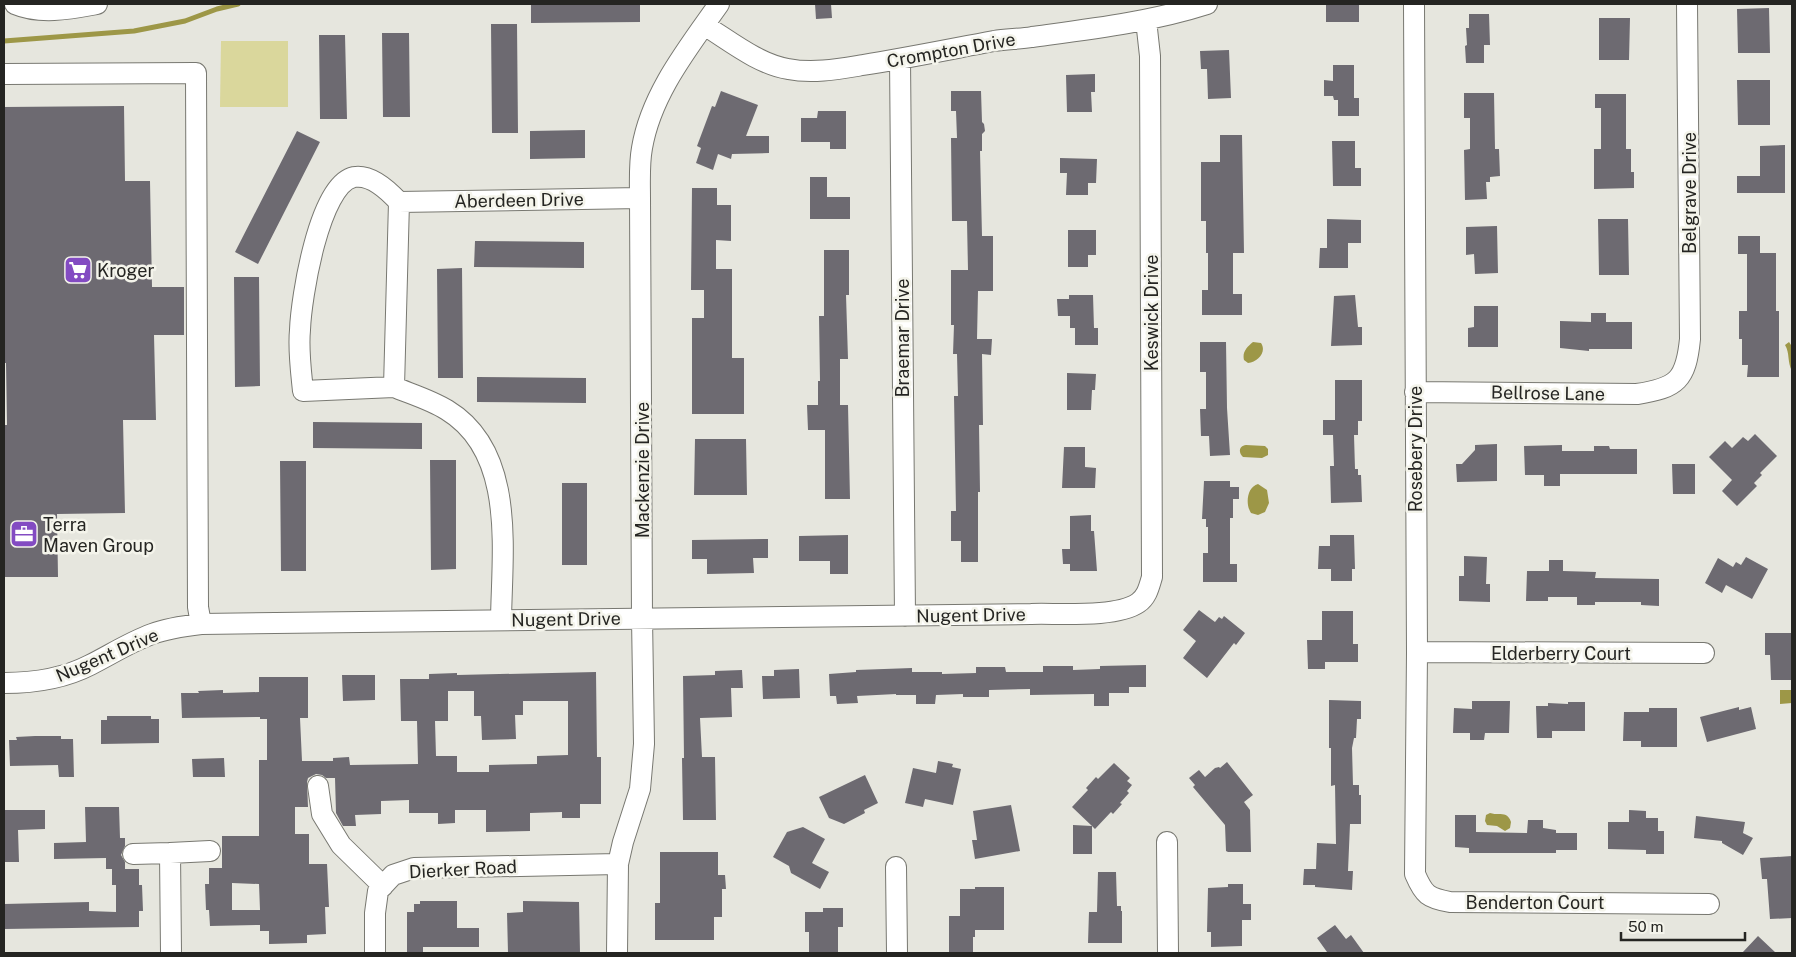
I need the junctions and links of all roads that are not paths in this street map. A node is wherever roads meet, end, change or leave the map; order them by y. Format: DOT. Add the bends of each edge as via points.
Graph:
graph roads {
  1 [pos="15,4"];
  2 [pos="97,4"];
  3 [pos="719,4"];
  4 [pos="1207,4"];
  5 [pos="1414,4"];
  6 [pos="1687,4"];
  7 [pos="1146,20"];
  8 [pos="704,25"];
  9 [pos="900,59"];
  10 [pos="4,74"];
  11 [pos="640,198"];
  12 [pos="399,202"];
  13 [pos="1678,380"];
  14 [pos="394,387"];
  15 [pos="1415,392"];
  16 [pos="1138,603"];
  17 [pos="905,616"];
  18 [pos="642,618"];
  19 [pos="501,620"];
  20 [pos="201,624"];
  21 [pos="1417,652"];
  22 [pos="1704,652"];
  23 [pos="4,683"];
  24 [pos="318,786"];
  25 [pos="1166,842"];
  26 [pos="210,851"];
  27 [pos="170,853"];
  28 [pos="133,854"];
  29 [pos="618,864"];
  30 [pos="896,867"];
  31 [pos="383,886"];
  32 [pos="1422,892"];
  33 [pos="1709,904"];
  34 [pos="171,953"];
  35 [pos="375,953"];
  36 [pos="617,953"];
  37 [pos="897,953"];
  38 [pos="1168,953"];
  1 -- 2 [label="street" via="42,10"];
  3 -- 8 [label="street, Mackenzie Drive"];
  4 -- 7 [label="street, Crompton Drive"];
  5 -- 15 [label="street, Rosebery Drive"];
  6 -- 13 [label="street, Belgrave Drive" via="1690,339 1688,361"];
  7 -- 9 [label="street, Crompton Drive" via="997,41"];
  7 -- 16 [label="street, Keswick Drive" via="1150,56 1152,577 1148,592"];
  8 -- 9 [label="street, Crompton Drive" via="751,54 788,69 832,70"];
  8 -- 11 [label="street, Mackenzie Drive" via="651,112 642,148"];
  9 -- 17 [label="street, Braemar Drive"];
  10 -- 20 [label="street" via="196,73 198,607"];
  11 -- 12 [label="street, Aberdeen Drive"];
  11 -- 18 [label="street, Mackenzie Drive"];
  12 -- 14 [label="street"];
  12 -- 14 [label="street" via="381,185 363,178 354,177 338,187 321,220 303,291 300,332 303,391"];
  13 -- 15 [label="street, Bellrose Lane" via="1659,391 1637,394"];
  14 -- 19 [label="street" via="457,417 488,454 498,484 502,514"];
  15 -- 21 [label="street, Rosebery Drive"];
  16 -- 17 [label="street, Nugent Drive" via="1122,611"];
  17 -- 18 [label="street, Nugent Drive"];
  18 -- 19 [label="street, Nugent Drive"];
  18 -- 29 [label="street, Mackenzie Drive" via="644,744 641,782"];
  19 -- 20 [label="street, Nugent Drive"];
  20 -- 23 [label="street, Nugent Drive" via="151,634 88,666 55,678"];
  21 -- 22 [label="street, Elderberry Court"];
  21 -- 32 [label="street, Rosebery Drive" via="1414,855 1415,874"];
  24 -- 31 [label="street" via="322,814 341,845"];
  25 -- 38 [label="street"];
  26 -- 27 [label="street"];
  27 -- 28 [label="street"];
  27 -- 34 [label="street"];
  29 -- 31 [label="street, Dierker Road" via="414,868 393,875"];
  29 -- 36 [label="street, Mackenzie Drive"];
  30 -- 37 [label="street"];
  31 -- 35 [label="street" via="378,891 375,913"];
  32 -- 33 [label="street, Benderton Court" via="1435,900 1450,902"];
}
